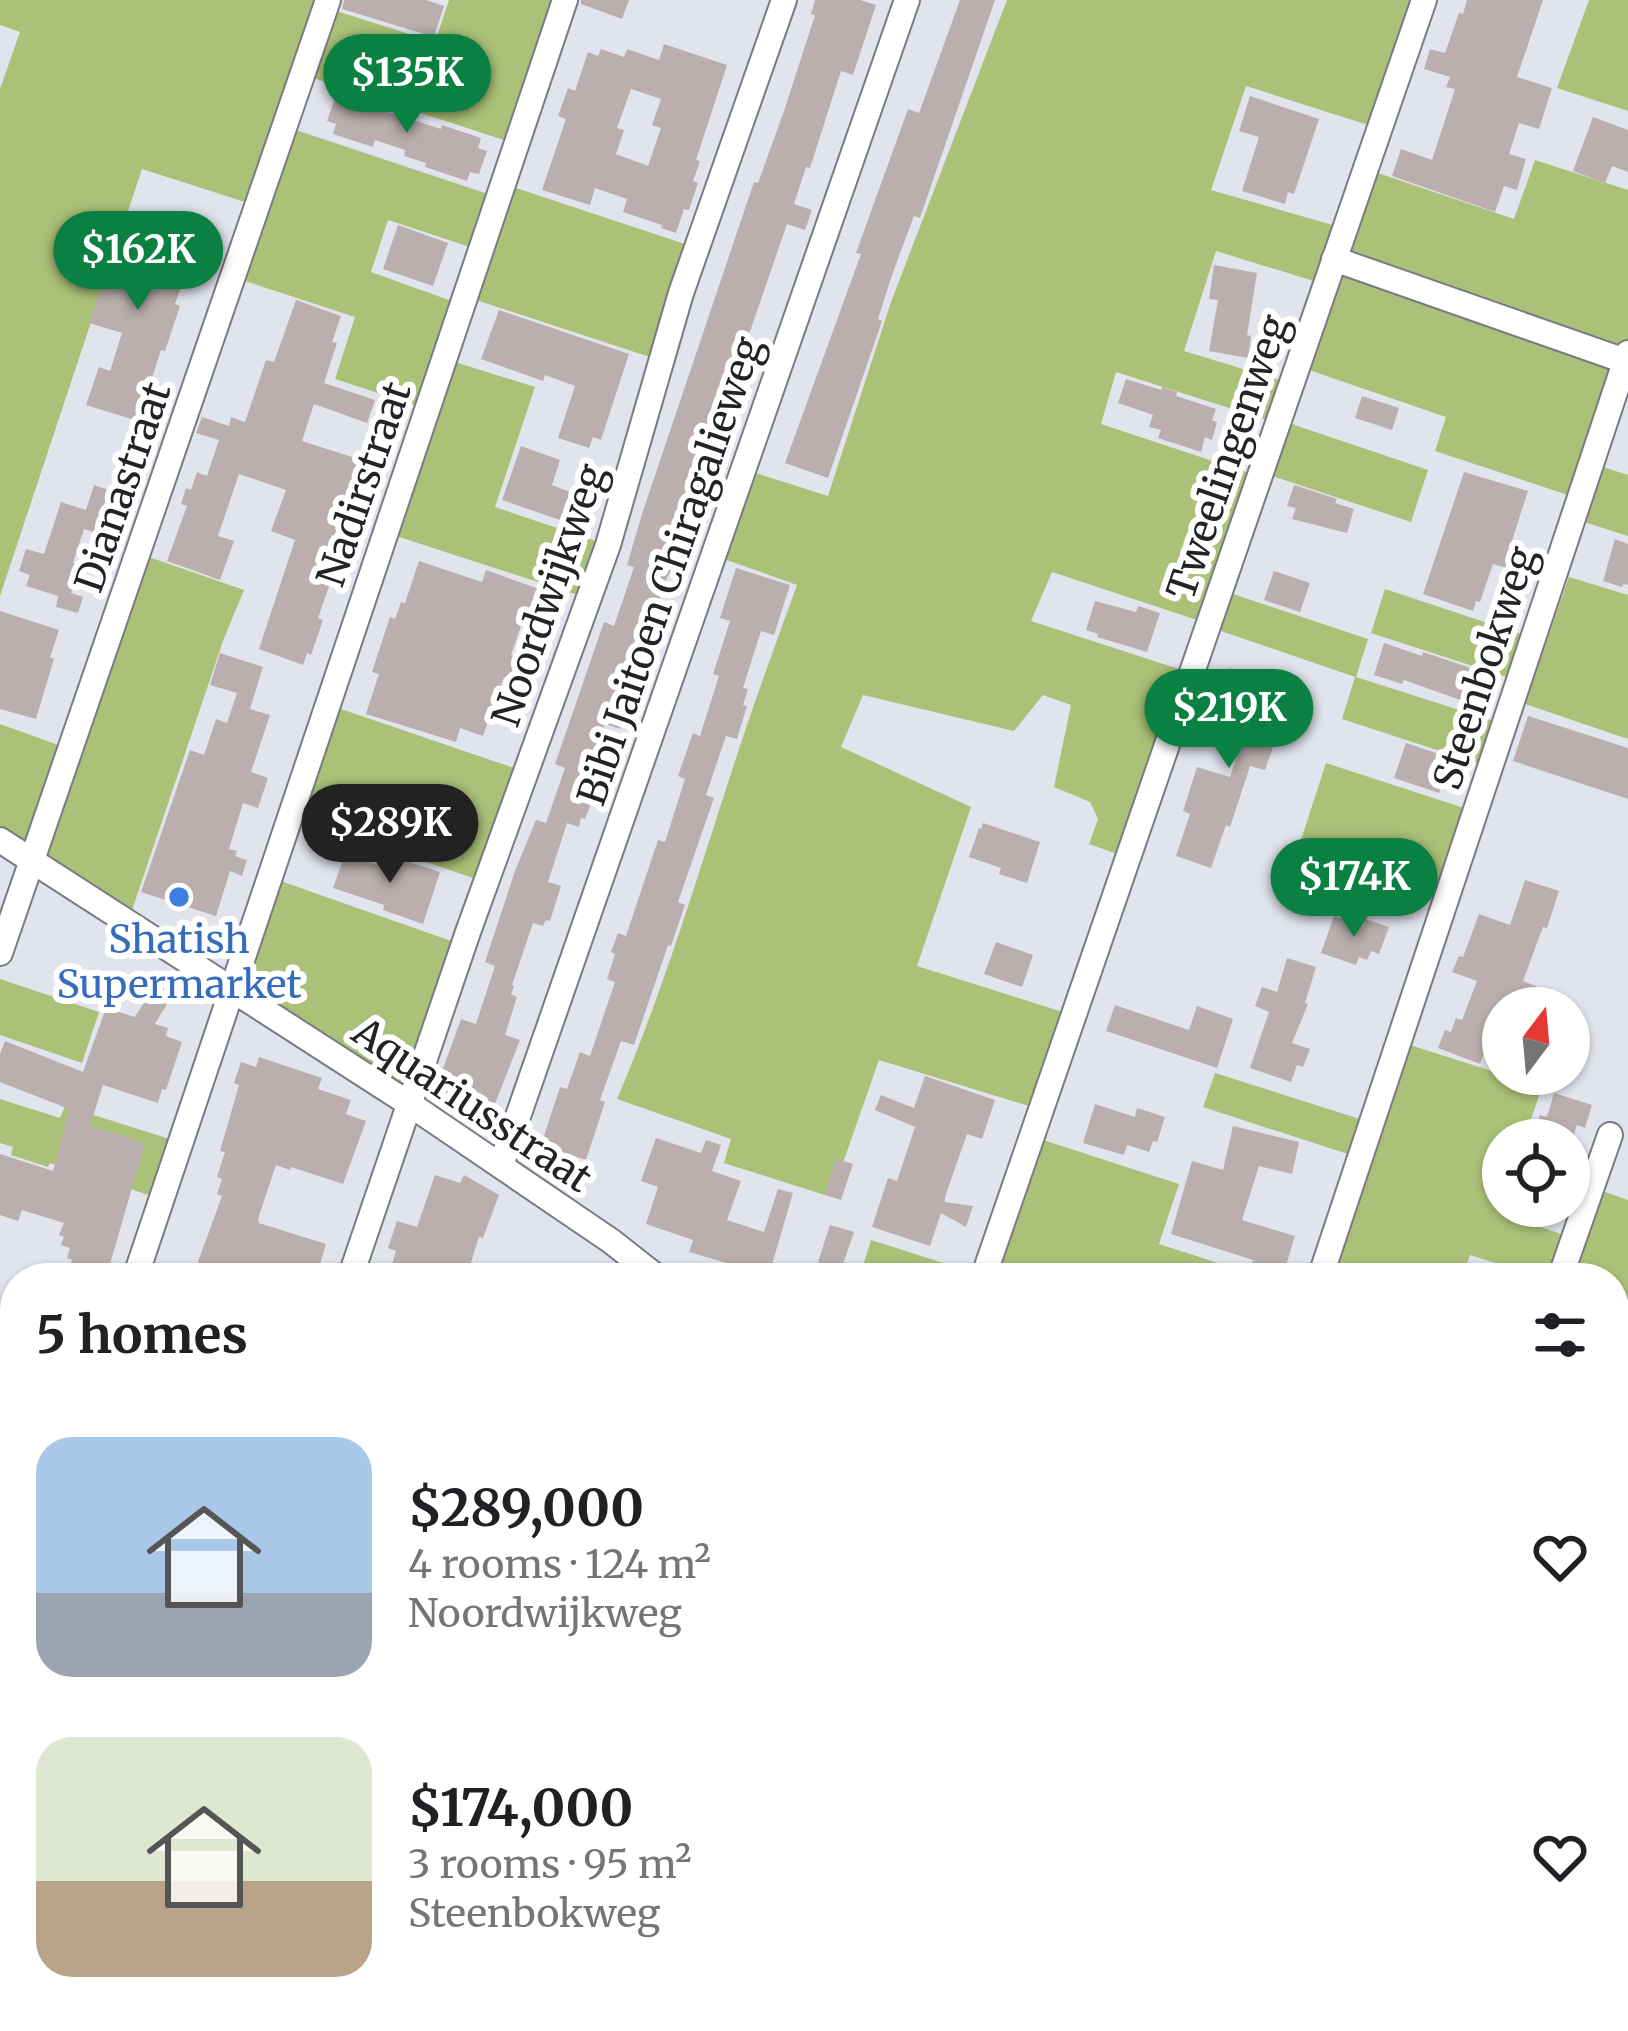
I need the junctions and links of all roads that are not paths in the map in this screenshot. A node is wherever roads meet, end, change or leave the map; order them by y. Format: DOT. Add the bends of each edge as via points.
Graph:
graph roads {
  1 [pos="328,0"];
  2 [pos="565,0"];
  3 [pos="784,0"];
  4 [pos="907,0"];
  5 [pos="1424,0"];
  6 [pos="1334,259"];
  7 [pos="1627,357"];
  8 [pos="0,840"];
  9 [pos="31,860"];
  10 [pos="0,953"];
  11 [pos="232,991"];
  12 [pos="411,1105"];
  13 [pos="1610,1135"];
  14 [pos="501,1166"];
  15 [pos="140,1263"];
  16 [pos="355,1263"];
  17 [pos="639,1263"];
  18 [pos="987,1263"];
  19 [pos="1325,1263"];
  20 [pos="1566,1263"];
  1 -- 9 [label="street, Dianastraat"];
  2 -- 11 [label="street, Nadirstraat"];
  3 -- 12 [label="street, Noordwijkweg" via="681,293 608,545"];
  4 -- 14 [label="street, Bibi Jaitoen Chiragalieweg"];
  5 -- 6 [label="street, Tweelingenweg"];
  6 -- 7 [label="street"];
  6 -- 18 [label="street, Tweelingenweg"];
  7 -- 19 [label="street, Steenbokweg"];
  8 -- 9 [label="street, Aquariusstraat"];
  9 -- 10 [label="street, Dianastraat"];
  9 -- 11 [label="street, Aquariusstraat"];
  11 -- 12 [label="street, Aquariusstraat"];
  11 -- 15 [label="street, Nadirstraat"];
  12 -- 14 [label="street, Aquariusstraat"];
  12 -- 16 [label="street, Noordwijkweg"];
  13 -- 20 [label="street"];
  14 -- 17 [label="street, Aquariusstraat"];
}
